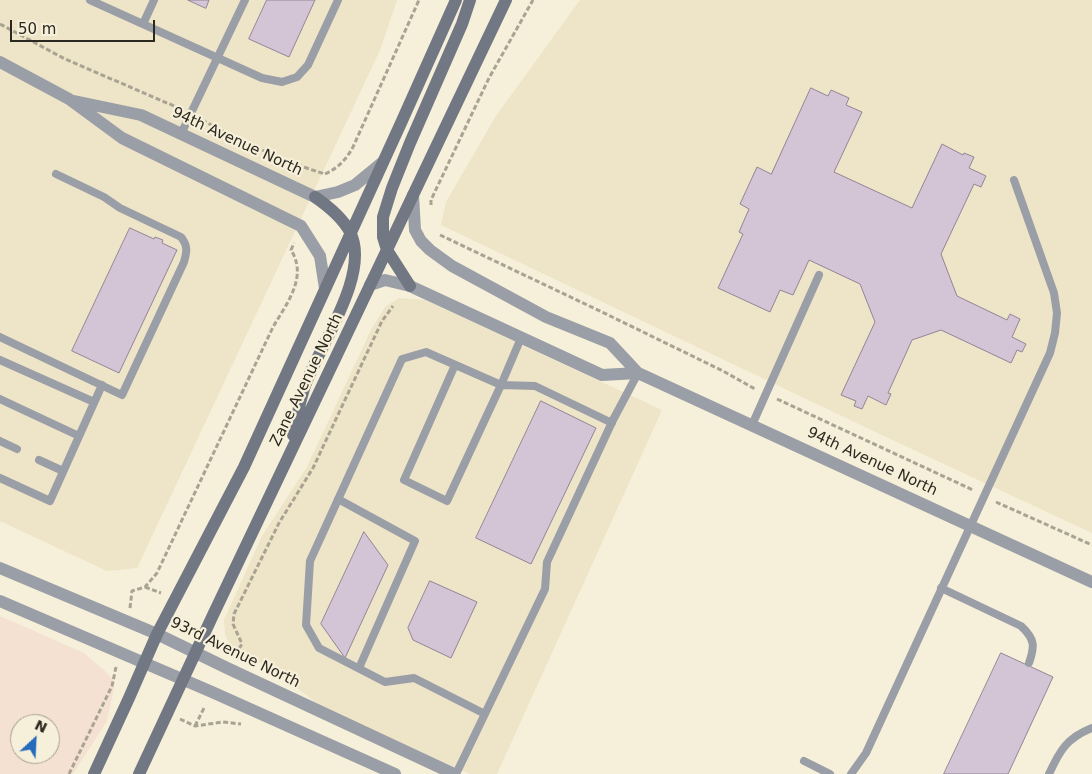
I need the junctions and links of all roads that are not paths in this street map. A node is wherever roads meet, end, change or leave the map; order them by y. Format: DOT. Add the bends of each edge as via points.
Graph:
graph roads {
  1 [pos="90,0"];
  2 [pos="154,0"];
  3 [pos="245,0"];
  4 [pos="338,0"];
  5 [pos="456,0"];
  6 [pos="470,0"];
  7 [pos="506,0"];
  8 [pos="143,24"];
  9 [pos="219,57"];
  10 [pos="0,62"];
  11 [pos="69,100"];
  12 [pos="181,134"];
  13 [pos="383,162"];
  14 [pos="56,174"];
  15 [pos="1014,180"];
  16 [pos="413,195"];
  17 [pos="314,197"];
  18 [pos="350,233"];
  19 [pos="387,250"];
  20 [pos="819,274"];
  21 [pos="370,285"];
  22 [pos="410,286"];
  23 [pos="326,288"];
  24 [pos="0,337"];
  25 [pos="521,338"];
  26 [pos="0,360"];
  27 [pos="456,365"];
  28 [pos="638,373"];
  29 [pos="501,385"];
  30 [pos="102,386"];
  31 [pos="0,399"];
  32 [pos="94,402"];
  33 [pos="612,423"];
  34 [pos="752,425"];
  35 [pos="79,436"];
  36 [pos="0,441"];
  37 [pos="17,449"];
  38 [pos="39,460"];
  39 [pos="286,462"];
  40 [pos="63,471"];
  41 [pos="0,478"];
  42 [pos="338,499"];
  43 [pos="970,525"];
  44 [pos="0,568"];
  45 [pos="1092,582"];
  46 [pos="941,588"];
  47 [pos="0,601"];
  48 [pos="157,634"];
  49 [pos="196,653"];
  50 [pos="1029,663"];
  51 [pos="144,664"];
  52 [pos="358,668"];
  53 [pos="183,681"];
  54 [pos="485,714"];
  55 [pos="1092,728"];
  56 [pos="804,761"];
  57 [pos="94,774"];
  58 [pos="139,774"];
  59 [pos="395,774"];
  60 [pos="455,774"];
  61 [pos="830,774"];
  62 [pos="851,774"];
  63 [pos="1049,774"];
  1 -- 8 [label="lane"];
  2 -- 8 [label="lane"];
  3 -- 9 [label="lane"];
  4 -- 9 [label="lane" via="308,64 297,77 282,82 262,78"];
  5 -- 13 [label="main road, Zane Avenue North"];
  6 -- 19 [label="main road" via="392,188 383,218"];
  7 -- 16 [label="main road, Zane Avenue North"];
  8 -- 9 [label="lane"];
  9 -- 12 [label="lane"];
  10 -- 11 [label="street, 94th Avenue North"];
  11 -- 12 [label="street, 94th Avenue North" via="141,115"];
  11 -- 23 [label="street, 94th Avenue North" via="122,138 301,226 320,256"];
  12 -- 17 [label="street, 94th Avenue North"];
  13 -- 17 [label="street" via="355,185"];
  13 -- 18 [label="main road, Zane Avenue North"];
  14 -- 30 [label="lane" via="181,237 186,243 184,262 122,395"];
  15 -- 43 [label="lane" via="1054,293 1055,333 1050,353"];
  16 -- 19 [label="main road, Zane Avenue North"];
  16 -- 28 [label="street" via="415,230 430,250 452,266 546,317 610,343"];
  17 -- 18 [label="main road" via="341,219"];
  18 -- 23 [label="main road, Zane Avenue North"];
  18 -- 39 [label="main road" via="356,252 354,272 340,312 306,384"];
  19 -- 21 [label="main road, Zane Avenue North"];
  19 -- 22 [label="main road"];
  20 -- 34 [label="lane"];
  21 -- 22 [label="street" via="385,280"];
  21 -- 39 [label="main road, Zane Avenue North"];
  22 -- 25 [label="street"];
  23 -- 48 [label="main road, Zane Avenue North" via="244,467"];
  24 -- 30 [label="lane"];
  25 -- 28 [label="street" via="602,375"];
  25 -- 29 [label="lane"];
  26 -- 32 [label="lane"];
  27 -- 29 [label="lane"];
  27 -- 29 [label="lane" via="404,480 447,501"];
  27 -- 42 [label="lane" via="426,352 402,359"];
  28 -- 33 [label="lane"];
  28 -- 34 [label="street, 94th Avenue North"];
  29 -- 33 [label="lane" via="535,386"];
  30 -- 32 [label="lane"];
  31 -- 35 [label="lane"];
  32 -- 35 [label="lane"];
  33 -- 54 [label="lane" via="547,562 546,589"];
  34 -- 43 [label="street, 94th Avenue North"];
  35 -- 40 [label="lane"];
  36 -- 37 [label="lane"];
  38 -- 40 [label="lane"];
  39 -- 49 [label="main road, Zane Avenue North"];
  40 -- 41 [label="lane" via="50,501"];
  42 -- 52 [label="lane" via="310,561 306,625 320,648"];
  42 -- 52 [label="lane" via="415,541"];
  43 -- 45 [label="street, 94th Avenue North"];
  43 -- 46 [label="lane"];
  44 -- 48 [label="street, 93rd Avenue North"];
  46 -- 50 [label="lane" via="1021,626 1030,635 1033,646"];
  46 -- 62 [label="lane" via="866,753"];
  47 -- 51 [label="street"];
  48 -- 49 [label="street, 93rd Avenue North"];
  48 -- 51 [label="main road, Zane Avenue North"];
  49 -- 53 [label="main road, Zane Avenue North"];
  49 -- 60 [label="street, 93rd Avenue North"];
  51 -- 53 [label="street"];
  51 -- 57 [label="main road, Zane Avenue North"];
  52 -- 54 [label="lane" via="385,682 414,678"];
  53 -- 58 [label="main road, Zane Avenue North"];
  53 -- 59 [label="street"];
  54 -- 60 [label="lane"];
  55 -- 63 [label="lane" via="1069,740"];
  56 -- 61 [label="lane"];
}
